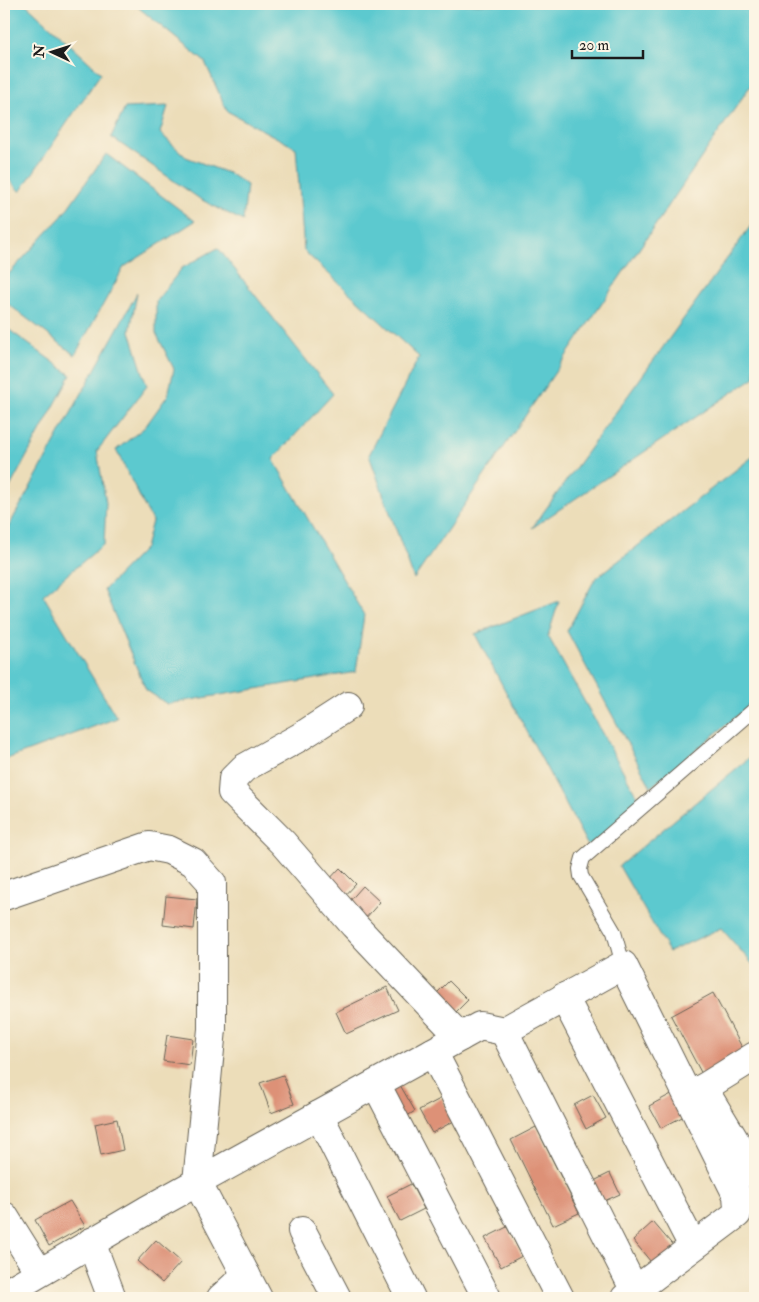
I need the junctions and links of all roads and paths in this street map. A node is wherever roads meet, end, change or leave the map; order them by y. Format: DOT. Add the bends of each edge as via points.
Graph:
graph roads {
  1 [pos="348,706"];
  2 [pos="755,709"];
  3 [pos="4,896"];
  4 [pos="624,965"];
  5 [pos="564,997"];
  6 [pos="504,1031"];
  7 [pos="460,1037"];
  8 [pos="432,1052"];
  9 [pos="755,1056"];
  10 [pos="376,1084"];
  11 [pos="696,1092"];
  12 [pos="319,1115"];
  13 [pos="755,1174"];
  14 [pos="197,1182"];
  15 [pos="4,1216"];
  16 [pos="302,1230"];
  17 [pos="91,1242"];
  18 [pos="693,1246"];
  19 [pos="38,1272"];
  20 [pos="246,1274"];
  21 [pos="4,1294"];
  22 [pos="630,1295"];
  23 [pos="112,1298"];
  24 [pos="221,1298"];
  25 [pos="258,1298"];
  26 [pos="337,1298"];
  27 [pos="411,1298"];
  28 [pos="487,1298"];
  29 [pos="560,1298"];
  1 -- 7 [label="street" via="300,738 244,768 232,780 232,792 283,843 354,925"];
  2 -- 4 [label="lane" via="583,858 581,876 614,932"];
  3 -- 14 [label="street" via="150,846 169,850 193,862 212,883 212,1029"];
  4 -- 5 [label="street"];
  4 -- 11 [label="street"];
  5 -- 6 [label="street"];
  5 -- 18 [label="street"];
  6 -- 7 [label="street" via="480,1026"];
  6 -- 22 [label="street"];
  7 -- 8 [label="street"];
  8 -- 10 [label="street"];
  8 -- 29 [label="street"];
  9 -- 11 [label="street"];
  10 -- 12 [label="street"];
  10 -- 28 [label="street"];
  11 -- 13 [label="street"];
  11 -- 18 [label="street" via="737,1196 738,1208 737,1214"];
  12 -- 14 [label="street"];
  12 -- 27 [label="street"];
  14 -- 17 [label="street"];
  14 -- 20 [label="street"];
  15 -- 19 [label="street"];
  16 -- 26 [label="street"];
  17 -- 19 [label="street"];
  17 -- 23 [label="street"];
  18 -- 22 [label="street"];
  19 -- 21 [label="street"];
  20 -- 24 [label="street"];
  20 -- 25 [label="street"];
}
